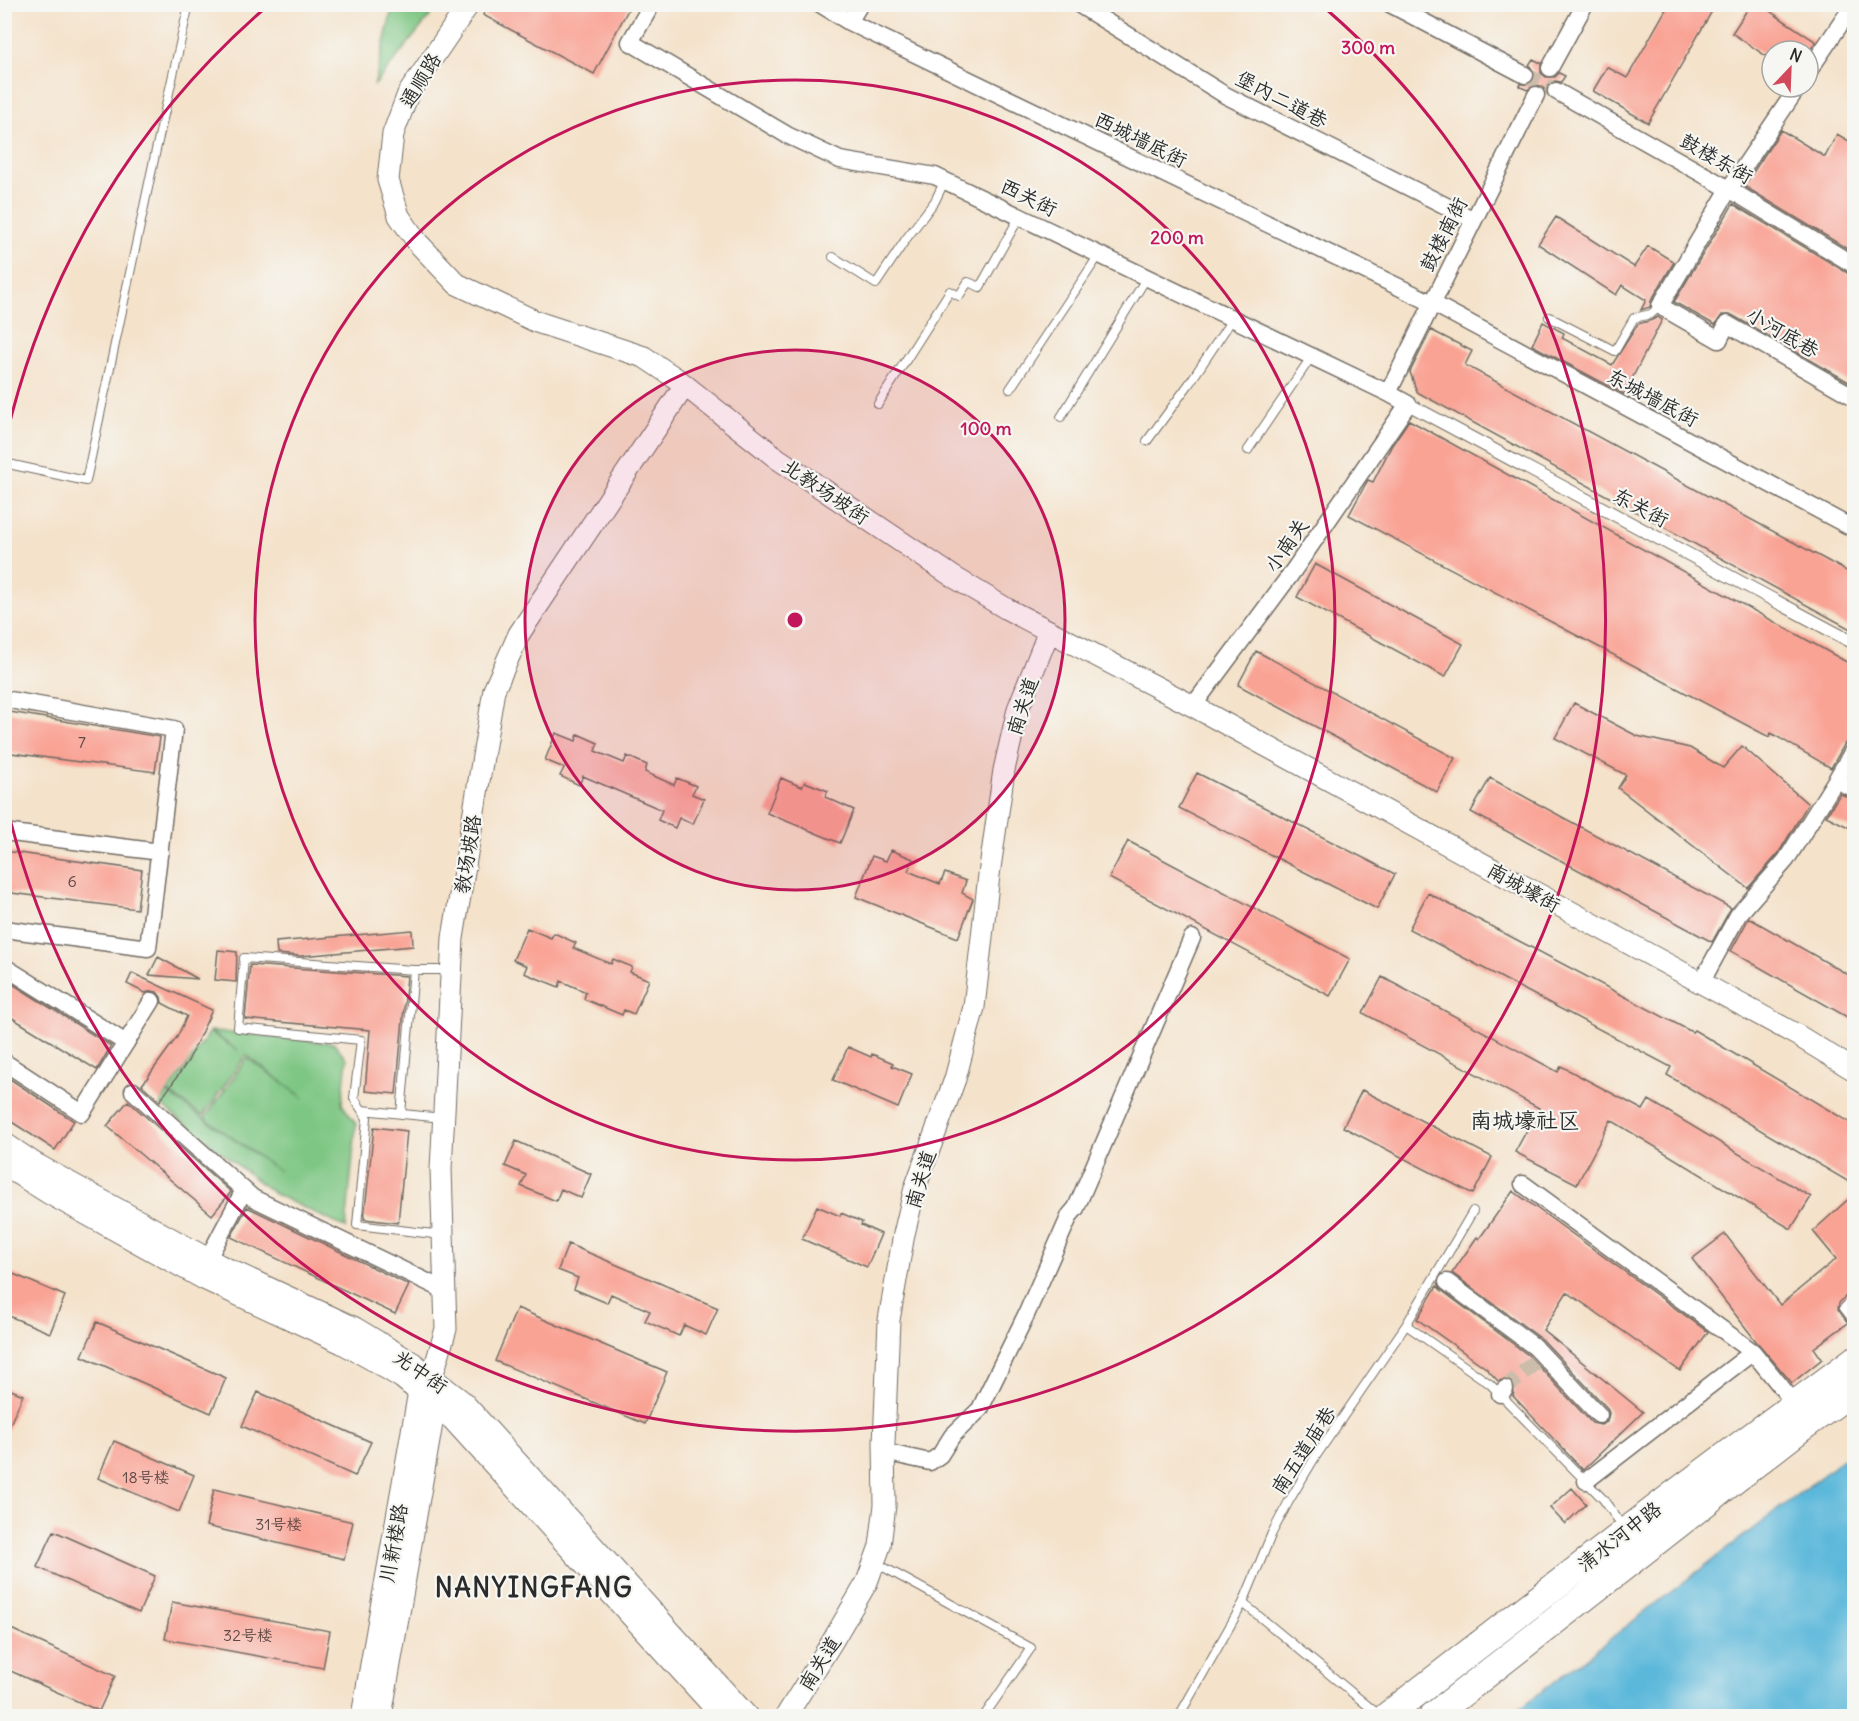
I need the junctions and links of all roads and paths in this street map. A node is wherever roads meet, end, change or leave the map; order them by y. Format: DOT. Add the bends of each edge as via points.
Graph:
graph roads {
  1 [pos="189,4"];
  2 [pos="469,4"];
  3 [pos="652,4"];
  4 [pos="820,4"];
  5 [pos="860,4"];
  6 [pos="1078,4"];
  7 [pos="1390,4"];
  8 [pos="1586,4"];
  9 [pos="1854,4"];
  10 [pos="849,22"];
  11 [pos="1820,54"];
  12 [pos="1550,68"];
  13 [pos="1525,75"];
  14 [pos="1556,91"];
  15 [pos="1536,95"];
  16 [pos="1790,99"];
  17 [pos="945,180"];
  18 [pos="1729,189"];
  19 [pos="1020,216"];
  20 [pos="1474,220"];
  21 [pos="1100,255"];
  22 [pos="833,257"];
  23 [pos="1854,266"];
  24 [pos="1147,277"];
  25 [pos="457,284"];
  26 [pos="1432,303"];
  27 [pos="1660,306"];
  28 [pos="1549,317"];
  29 [pos="1233,318"];
  30 [pos="1312,356"];
  31 [pos="685,385"];
  32 [pos="1010,389"];
  33 [pos="1388,393"];
  34 [pos="1854,397"];
  35 [pos="878,404"];
  36 [pos="1408,404"];
  37 [pos="1060,417"];
  38 [pos="1147,441"];
  39 [pos="1248,450"];
  40 [pos="4,463"];
  41 [pos="1854,529"];
  42 [pos="1049,631"];
  43 [pos="1854,643"];
  44 [pos="4,699"];
  45 [pos="1193,706"];
  46 [pos="1854,749"];
  47 [pos="1836,780"];
  48 [pos="1854,789"];
  49 [pos="4,832"];
  50 [pos="160,852"];
  51 [pos="4,929"];
  52 [pos="1192,938"];
  53 [pos="414,970"];
  54 [pos="451,970"];
  55 [pos="4,975"];
  56 [pos="1701,983"];
  57 [pos="152,1001"];
  58 [pos="126,1043"];
  59 [pos="4,1062"];
  60 [pos="1854,1071"];
  61 [pos="134,1092"];
  62 [pos="362,1110"];
  63 [pos="401,1114"];
  64 [pos="444,1118"];
  65 [pos="4,1143"];
  66 [pos="4,1164"];
  67 [pos="1523,1184"];
  68 [pos="244,1190"];
  69 [pos="1473,1211"];
  70 [pos="443,1235"];
  71 [pos="203,1268"];
  72 [pos="1447,1282"];
  73 [pos="444,1290"];
  74 [pos="1854,1298"];
  75 [pos="1854,1321"];
  76 [pos="1406,1325"];
  77 [pos="1753,1352"];
  78 [pos="1854,1360"];
  79 [pos="428,1380"];
  80 [pos="1854,1390"];
  81 [pos="1795,1404"];
  82 [pos="435,1405"];
  83 [pos="1599,1415"];
  84 [pos="884,1452"];
  85 [pos="1586,1481"];
  86 [pos="1626,1530"];
  87 [pos="874,1562"];
  88 [pos="1243,1603"];
  89 [pos="376,1715"];
  90 [pos="722,1716"];
  91 [pos="747,1716"];
  92 [pos="786,1716"];
  93 [pos="984,1716"];
  94 [pos="1179,1716"];
  95 [pos="1378,1716"];
  96 [pos="1387,1716"];
  97 [pos="1433,1716"];
  1 -- 40 [label="lane" via="86,481"];
  2 -- 25 [label="street, 通顺路" via="408,94 393,134 388,180 399,216 418,243"];
  3 -- 17 [label="street, 西关街" via="630,42 787,135 840,160"];
  4 -- 10 [label="street, 西城墙底街"];
  5 -- 10 [label="street"];
  6 -- 20 [label="street, 堡内二道巷" via="1225,95"];
  7 -- 13 [label="street"];
  8 -- 12 [label="street"];
  9 -- 11 [label="street"];
  10 -- 26 [label="street, 西城墙底街"];
  14 -- 18 [label="street, 鼓楼东街"];
  15 -- 20 [label="street, 鼓楼南街"];
  16 -- 18 [label="street"];
  17 -- 19 [label="street, 西关街"];
  17 -- 22 [label="lane" via="935,201 876,285"];
  18 -- 23 [label="street, 鼓楼东街"];
  18 -- 27 [label="street"];
  19 -- 21 [label="street, 西关街"];
  19 -- 35 [label="lane" via="980,287 968,282 959,296 950,291"];
  20 -- 26 [label="street, 鼓楼南街"];
  21 -- 24 [label="street, 西关街"];
  21 -- 32 [label="lane"];
  24 -- 29 [label="street, 西关街"];
  24 -- 37 [label="lane"];
  25 -- 31 [label="street, 北教场坡街" via="537,322 644,357"];
  26 -- 33 [label="street, 鼓楼南街"];
  26 -- 41 [label="street, 东城墙底街"];
  27 -- 28 [label="lane" via="1651,314 1634,318 1615,351"];
  27 -- 34 [label="street, 小河底巷" via="1719,340 1727,324"];
  29 -- 30 [label="street, 西关街"];
  29 -- 38 [label="lane"];
  30 -- 33 [label="street, 西关街"];
  30 -- 39 [label="lane"];
  31 -- 42 [label="street, 北教场坡街" via="778,459 952,576"];
  31 -- 54 [label="street, 教场坡路" via="519,634 494,690"];
  33 -- 36 [label="street, 西关街"];
  36 -- 43 [label="street, 东关街"];
  36 -- 45 [label="street, 小南关" via="1291,574"];
  42 -- 45 [label="street, 北教场坡街"];
  42 -- 84 [label="street, 南关道" via="1018,709 1004,770 974,1006 955,1079 915,1188 904,1234 889,1320"];
  44 -- 50 [label="street" via="174,729"];
  45 -- 56 [label="street, 南城壕街"];
  46 -- 47 [label="street"];
  47 -- 48 [label="street"];
  47 -- 56 [label="street" via="1786,860 1738,915"];
  49 -- 50 [label="street"];
  50 -- 51 [label="street" via="148,948"];
  52 -- 84 [label="street" via="1077,1208 1070,1215 980,1408 930,1462"];
  53 -- 54 [label="lane"];
  53 -- 62 [label="lane" via="244,958 238,1028 361,1040 354,1098"];
  53 -- 63 [label="lane"];
  54 -- 64 [label="street, 教场坡路"];
  55 -- 58 [label="street" via="8,969"];
  56 -- 60 [label="street, 南城壕街"];
  57 -- 58 [label="street"];
  58 -- 59 [label="street" via="82,1113"];
  61 -- 68 [label="street"];
  62 -- 63 [label="lane"];
  62 -- 70 [label="lane" via="367,1118 357,1225"];
  63 -- 64 [label="lane"];
  64 -- 70 [label="street, 教场坡路"];
  65 -- 71 [label="street, 光中街"];
  66 -- 71 [label="street, 光中街" via="50,1194"];
  67 -- 77 [label="street"];
  68 -- 71 [label="street"];
  68 -- 73 [label="street" via="253,1198"];
  69 -- 76 [label="lane, 南五道庙巷"];
  70 -- 73 [label="street, 教场坡路"];
  71 -- 79 [label="street, 光中街" via="356,1328"];
  72 -- 83 [label="street" via="1539,1358"];
  73 -- 79 [label="street, 教场坡路" via="446,1329"];
  74 -- 75 [label="lane" via="1844,1308"];
  76 -- 85 [label="lane" via="1503,1391"];
  76 -- 88 [label="lane, 南五道庙巷" via="1288,1501"];
  77 -- 81 [label="street"];
  77 -- 85 [label="street"];
  78 -- 81 [label="main road, 清水河中路"];
  79 -- 82 [label="street, 川新楼路"];
  79 -- 89 [label="street, 川新楼路"];
  79 -- 91 [label="street, 光中街" via="462,1401"];
  80 -- 97 [label="main road, 清水河中路"];
  81 -- 86 [label="main road, 清水河中路"];
  82 -- 89 [label="street, 川新楼路"];
  82 -- 90 [label="street, 光中街" via="453,1420"];
  84 -- 87 [label="street, 南关道" via="885,1505"];
  85 -- 86 [label="lane"];
  86 -- 96 [label="main road, 清水河中路"];
  87 -- 92 [label="street, 南关道" via="867,1582"];
  87 -- 93 [label="lane" via="1031,1648"];
  88 -- 94 [label="lane, 南五道庙巷"];
  88 -- 95 [label="lane"];
}
